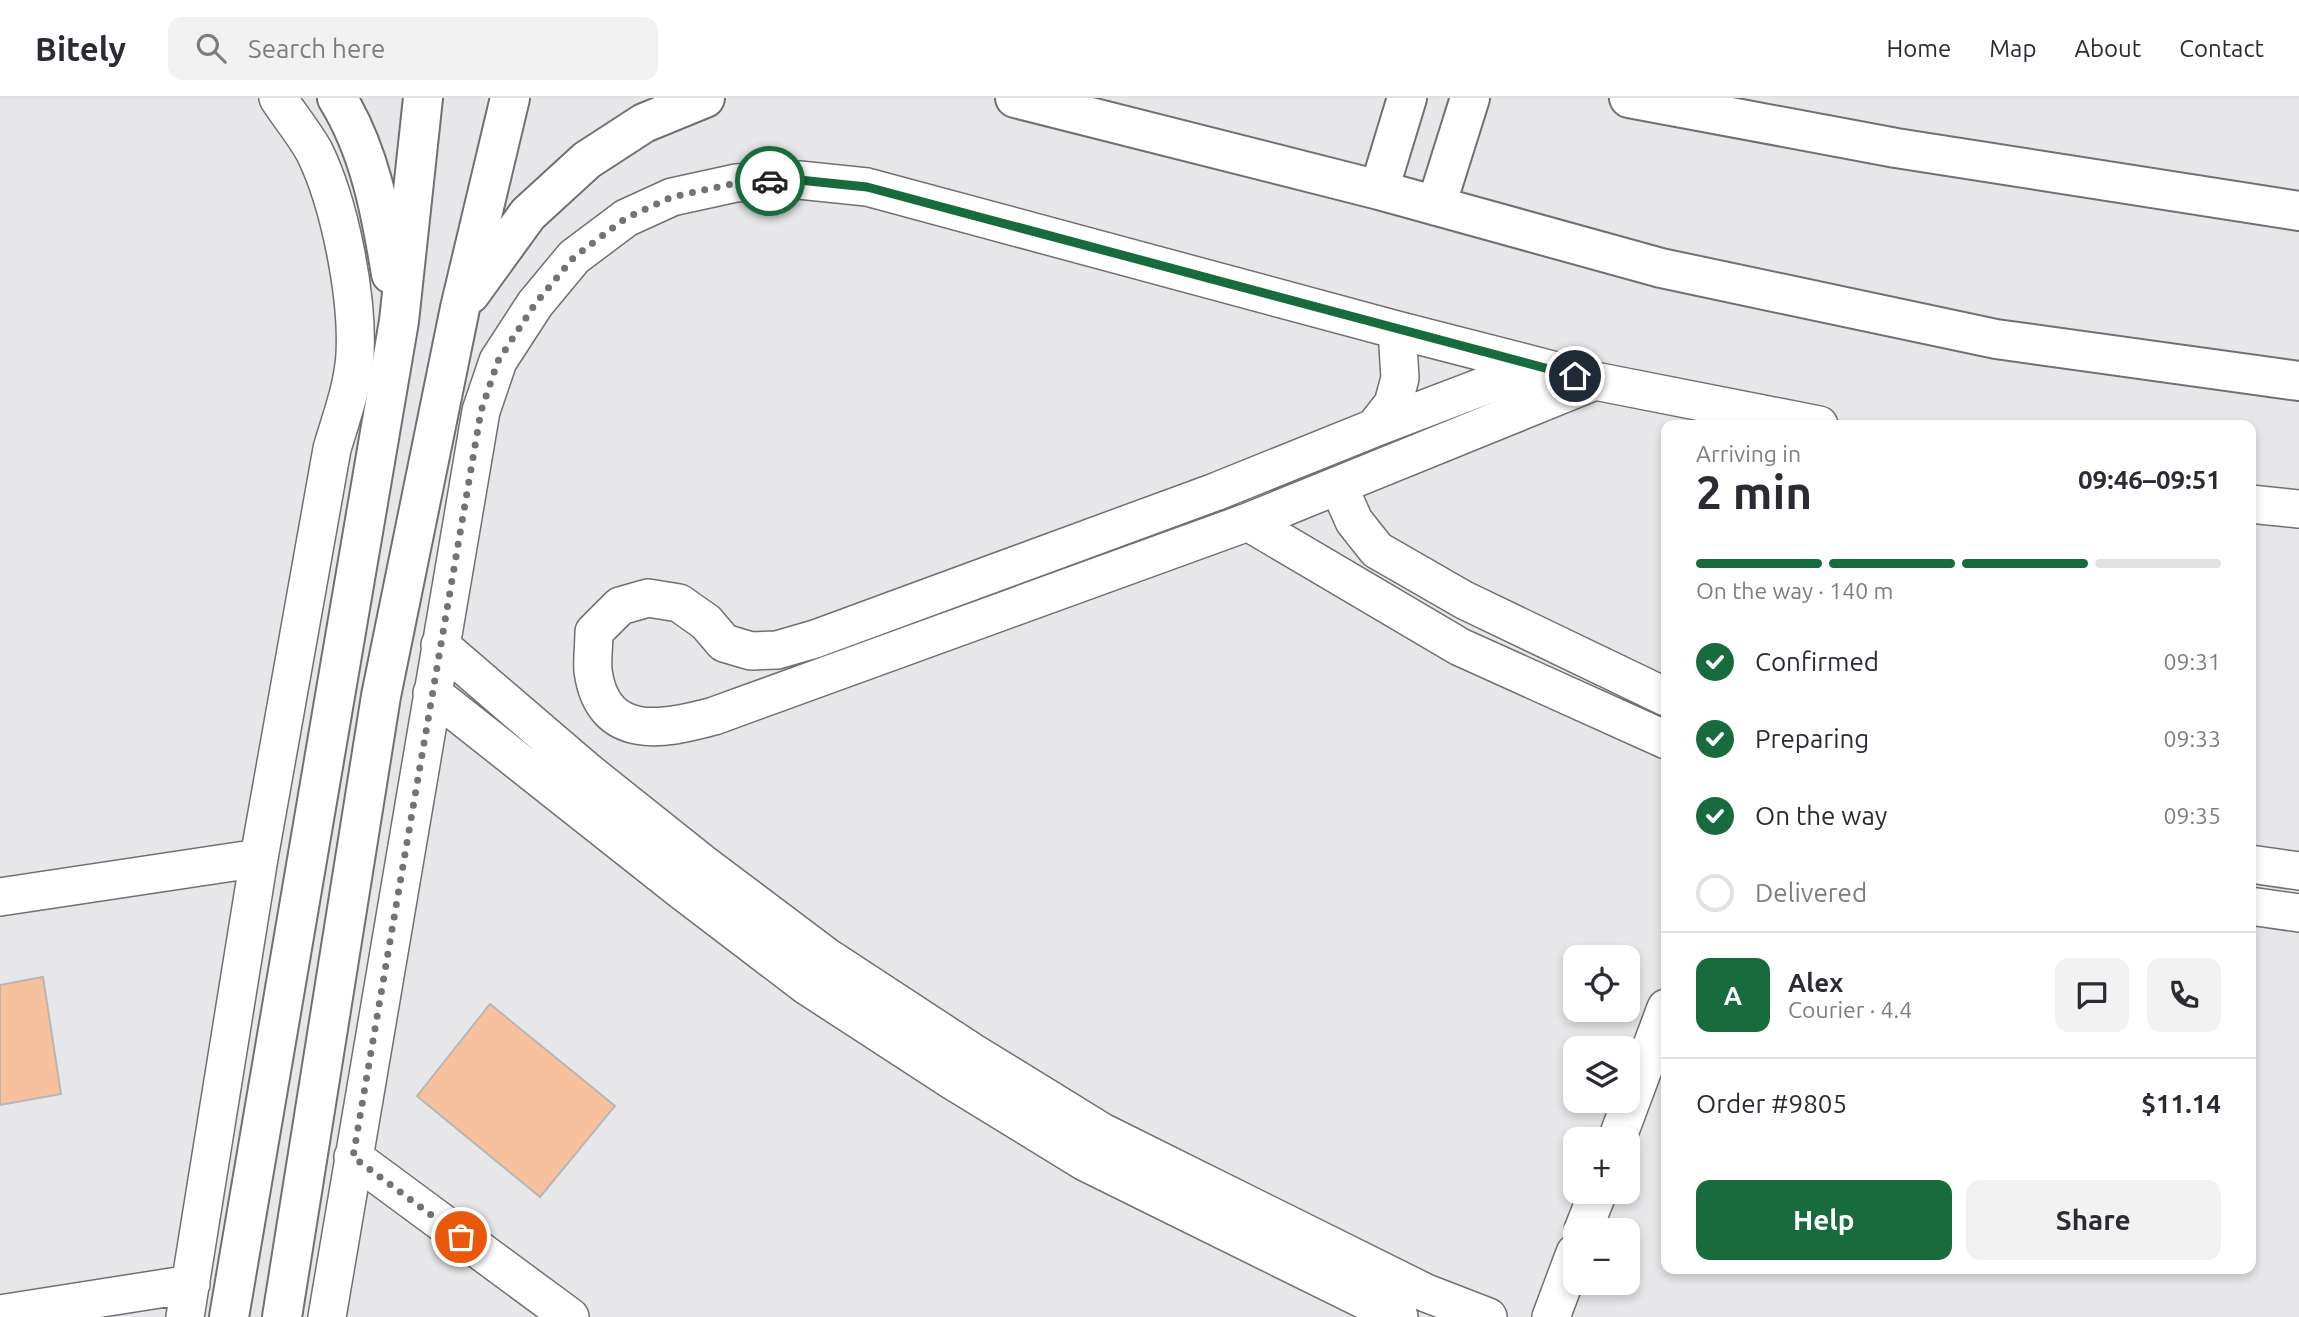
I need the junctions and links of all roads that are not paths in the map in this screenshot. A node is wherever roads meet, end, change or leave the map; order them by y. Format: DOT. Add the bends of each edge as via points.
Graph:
graph roads {
  1 [pos="278,98"];
  2 [pos="337,98"];
  3 [pos="423,98"];
  4 [pos="510,98"];
  5 [pos="705,98"];
  6 [pos="1015,98"];
  7 [pos="1407,98"];
  8 [pos="1470,98"];
  9 [pos="1629,98"];
  10 [pos="1774,98"];
  11 [pos="1804,131"];
  12 [pos="1379,190"];
  13 [pos="1436,206"];
  14 [pos="2299,211"];
  15 [pos="460,308"];
  16 [pos="399,321"];
  17 [pos="1398,330"];
  18 [pos="1534,367"];
  19 [pos="1595,381"];
  20 [pos="2299,381"];
  21 [pos="1794,420"];
  22 [pos="1374,428"];
  23 [pos="1339,487"];
  24 [pos="2256,505"];
  25 [pos="2299,509"];
  26 [pos="1248,522"];
  27 [pos="440,645"];
  28 [pos="432,693"];
  29 [pos="1661,695"];
  30 [pos="1661,738"];
  31 [pos="259,858"];
  32 [pos="2256,865"];
  33 [pos="2299,871"];
  34 [pos="0,897"];
  35 [pos="2256,907"];
  36 [pos="2299,913"];
  37 [pos="1661,1021"];
  38 [pos="1621,1127"];
  39 [pos="353,1157"];
  40 [pos="1563,1285"];
  41 [pos="188,1301"];
  42 [pos="0,1314"];
  43 [pos="229,1317"];
  44 [pos="282,1317"];
  45 [pos="327,1317"];
  46 [pos="570,1317"];
  47 [pos="1399,1317"];
  48 [pos="1488,1317"];
  49 [pos="1551,1317"];
  1 -- 31 [label="street" via="314,151 338,215 353,306 355,356 332,449"];
  2 -- 16 [label="main road" via="369,167"];
  3 -- 16 [label="main road"];
  4 -- 15 [label="main road"];
  5 -- 15 [label="main road" via="644,123 587,160 528,214"];
  6 -- 12 [label="main road"];
  7 -- 12 [label="main road"];
  8 -- 13 [label="main road"];
  9 -- 11 [label="main road"];
  10 -- 11 [label="main road"];
  11 -- 14 [label="main road"];
  12 -- 13 [label="main road"];
  13 -- 20 [label="main road" via="1661,268 1996,339"];
  15 -- 44 [label="main road" via="381,696"];
  16 -- 43 [label="main road"];
  17 -- 18 [label="street"];
  17 -- 22 [label="street" via="1400,378 1393,404"];
  17 -- 27 [label="street" via="867,187 799,180 736,183 672,197 626,218 574,257 535,304 498,361 481,411"];
  18 -- 19 [label="street"];
  18 -- 22 [label="street"];
  19 -- 21 [label="street"];
  19 -- 23 [label="street"];
  22 -- 26 [label="street" via="1215,492 777,650 751,651 724,643 706,622 679,603 648,598 620,606 594,632 593,671 604,705 628,724 680,726"];
  23 -- 26 [label="street"];
  23 -- 29 [label="street" via="1354,521 1377,550 1464,600"];
  24 -- 25 [label="street"];
  26 -- 30 [label="street" via="1460,647"];
  27 -- 28 [label="street"];
  27 -- 48 [label="street" via="702,863 827,957 961,1045 1102,1132 1426,1293"];
  28 -- 39 [label="street"];
  28 -- 47 [label="street" via="807,986 953,1081 1084,1163"];
  31 -- 34 [label="street"];
  31 -- 41 [label="street"];
  32 -- 33 [label="street"];
  35 -- 36 [label="street"];
  37 -- 38 [label="street"];
  39 -- 45 [label="street"];
  39 -- 46 [label="street"];
  40 -- 49 [label="street"];
  41 -- 42 [label="street"];
}
